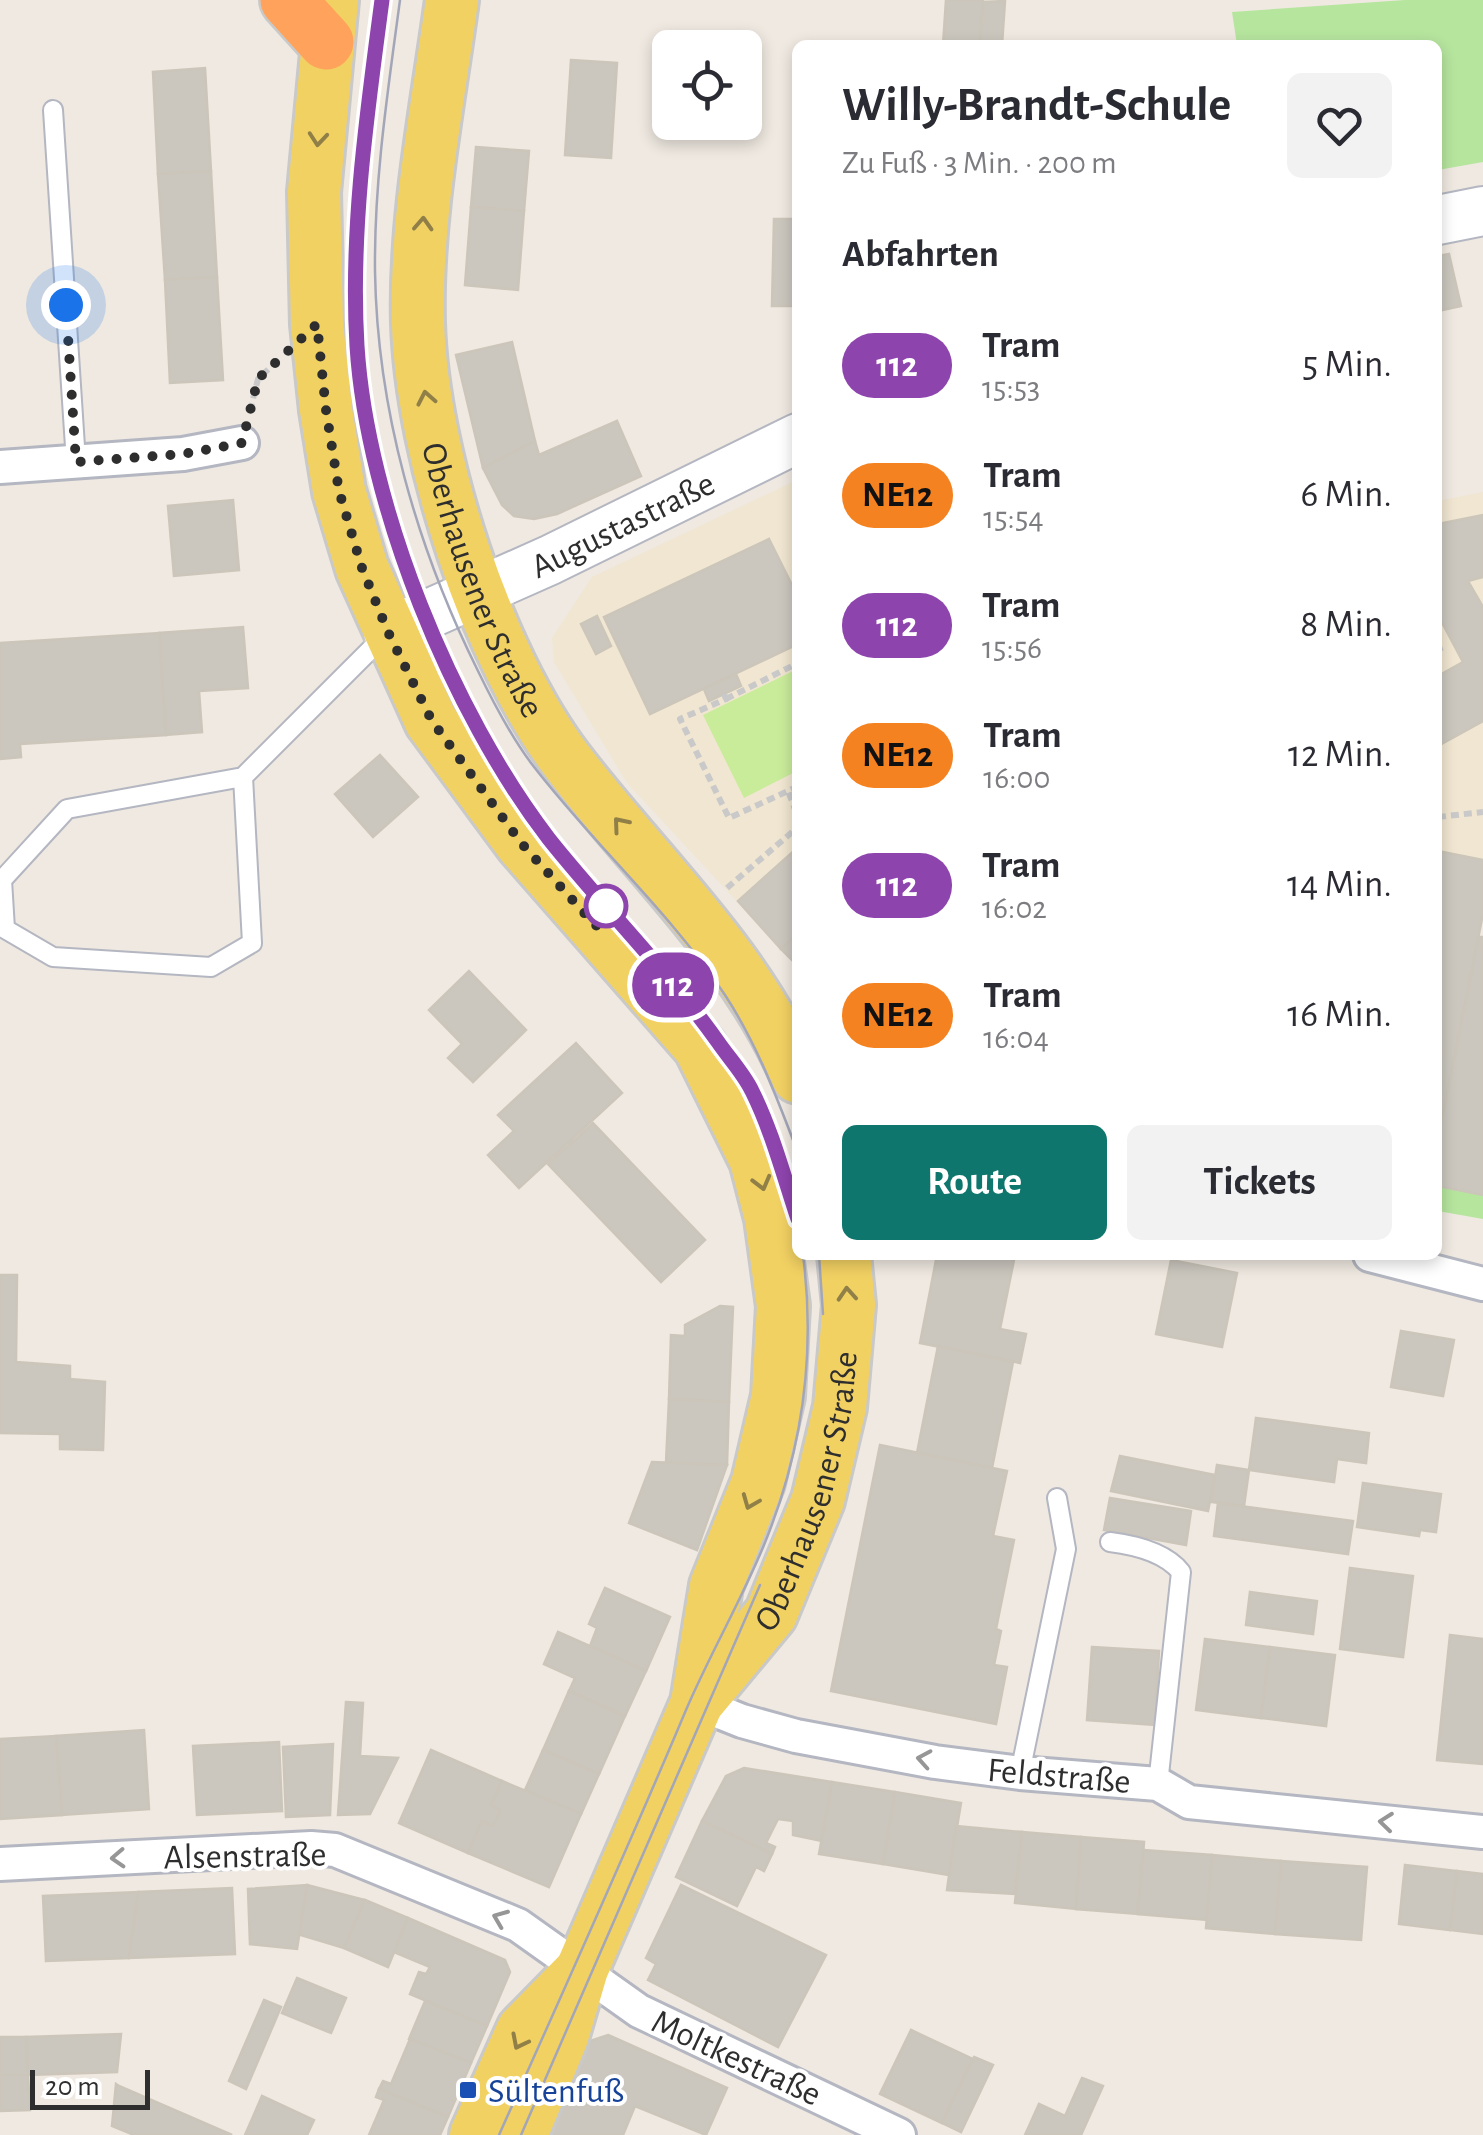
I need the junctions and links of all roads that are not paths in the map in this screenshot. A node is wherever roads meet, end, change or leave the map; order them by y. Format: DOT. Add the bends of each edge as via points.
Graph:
graph roads {
  1 [pos="288,0"];
  2 [pos="452,0"];
  3 [pos="329,21"];
  4 [pos="52,110"];
  5 [pos="1483,211"];
  6 [pos="1442,219"];
  7 [pos="792,441"];
  8 [pos="242,443"];
  9 [pos="76,462"];
  10 [pos="0,467"];
  11 [pos="478,593"];
  12 [pos="388,632"];
  13 [pos="242,776"];
  14 [pos="792,1065"];
  15 [pos="844,1260"];
  16 [pos="1389,1260"];
  17 [pos="1483,1284"];
  18 [pos="1057,1498"];
  19 [pos="1110,1542"];
  20 [pos="698,1702"];
  21 [pos="1020,1773"];
  22 [pos="1158,1784"];
  23 [pos="1483,1832"];
  24 [pos="0,1864"];
  25 [pos="582,1969"];
  26 [pos="476,2135"];
  27 [pos="521,2135"];
  28 [pos="898,2135"];
  1 -- 3 [label="highway"];
  11 -- 2 [label="main road, Oberhausener Straße, one-way" via="444,485 423,385 418,321 425,193"];
  3 -- 12 [label="main road, Oberhausener Straße, one-way" via="314,192 317,324 339,491"];
  4 -- 9 [label="lane"];
  5 -- 6 [label="street"];
  7 -- 11 [label="street, Augustastraße"];
  8 -- 9 [label="street"];
  9 -- 10 [label="street"];
  11 -- 12 [label="street, Augustastraße"];
  14 -- 11 [label="main road, Oberhausener Straße, one-way" via="738,969 565,758 520,684"];
  12 -- 13 [label="lane"];
  12 -- 20 [label="main road, Oberhausener Straße, one-way" via="432,721 522,844 700,1047 756,1160 783,1306 778,1396 758,1482 716,1586"];
  13 -- 13 [label="lane" via="67,809 2,880 5,929 52,956 211,967 252,942"];
  20 -- 15 [label="main road, Oberhausener Straße, one-way" via="771,1614 818,1500 840,1407 849,1305"];
  16 -- 17 [label="street"];
  18 -- 21 [label="lane" via="1066,1549"];
  19 -- 22 [label="lane" via="1136,1546 1181,1572"];
  21 -- 20 [label="street, Feldstraße, one-way" via="796,1736"];
  20 -- 25 [label="main road, Oberhausener Straße"];
  21 -- 22 [label="street, Feldstraße"];
  23 -- 22 [label="street, Feldstraße, one-way" via="1189,1802"];
  25 -- 24 [label="street, Alsenstraße, one-way" via="518,1925 335,1850"];
  25 -- 26 [label="main road, Oberhausener Straße, one-way" via="523,2030"];
  25 -- 27 [label="main road, Oberhausener Straße"];
  25 -- 28 [label="street, Moltkestraße" via="638,2011"];
}
